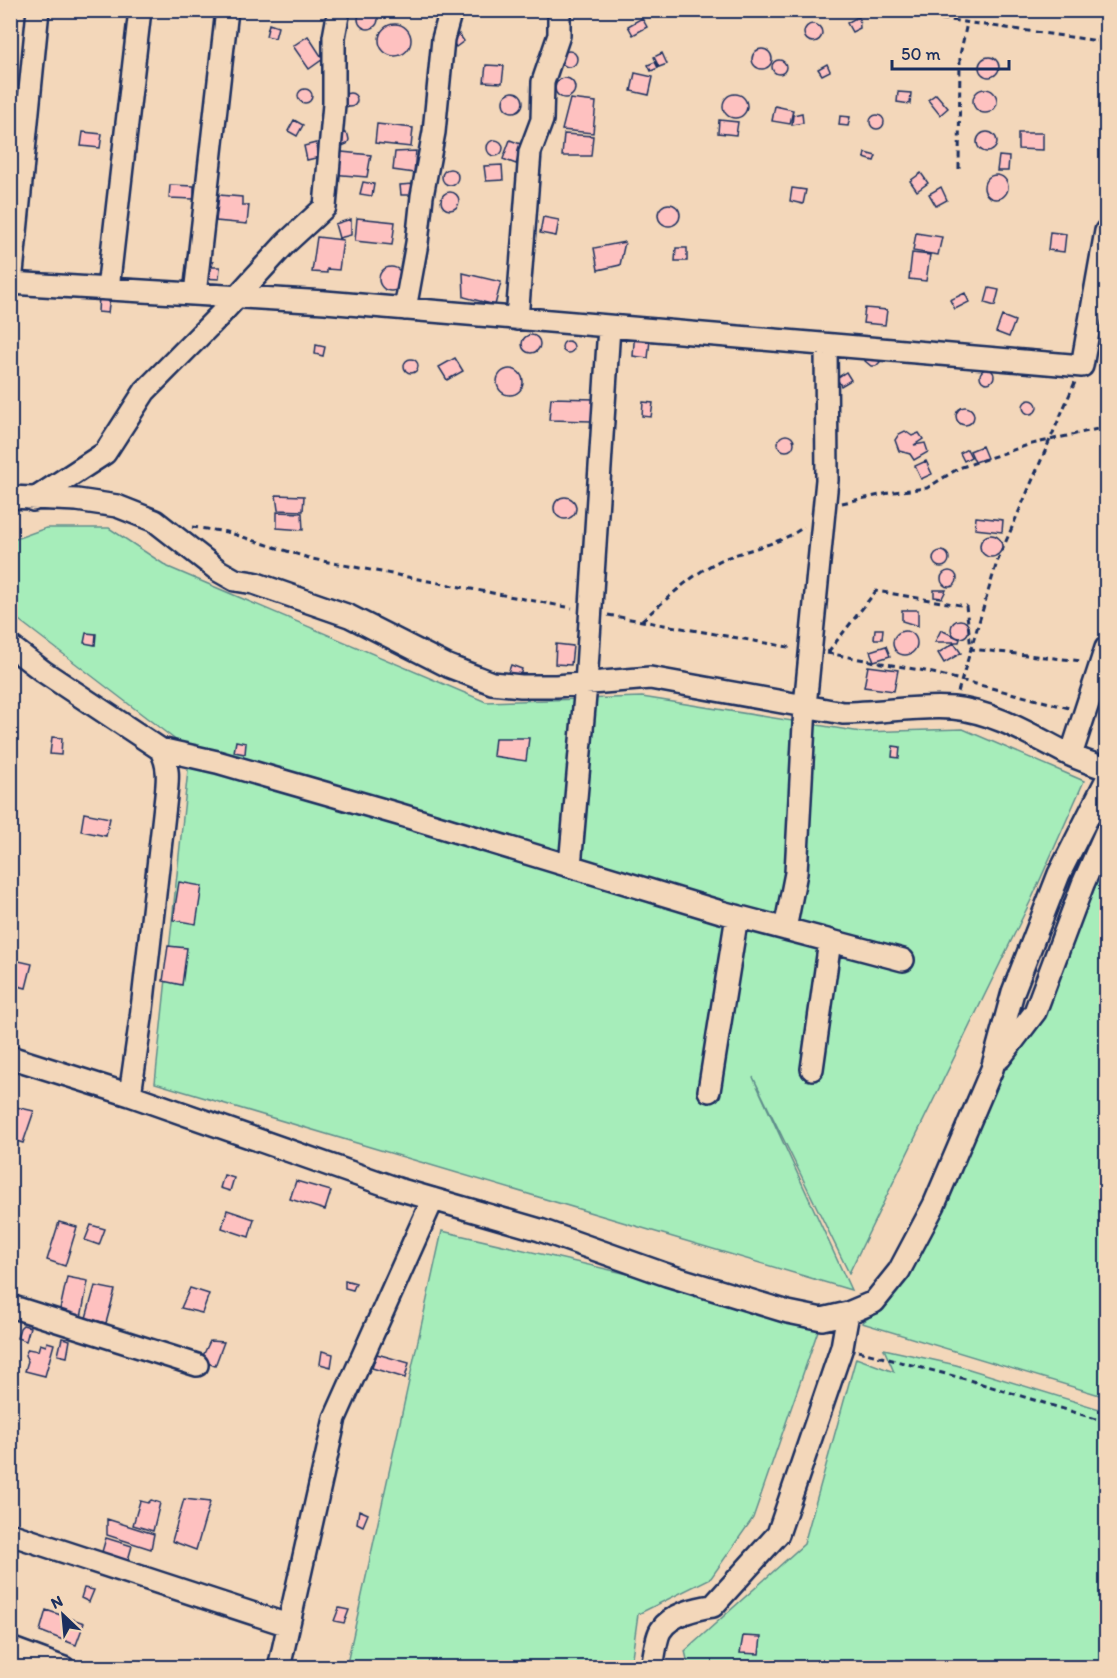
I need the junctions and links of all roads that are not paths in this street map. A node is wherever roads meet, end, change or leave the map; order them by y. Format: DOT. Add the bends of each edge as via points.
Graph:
graph roads {
  1 [pos="39,10"];
  2 [pos="140,10"];
  3 [pos="226,10"];
  4 [pos="339,10"];
  5 [pos="451,10"];
  6 [pos="559,10"];
  7 [pos="1107,231"];
  8 [pos="11,283"];
  9 [pos="108,289"];
  10 [pos="195,294"];
  11 [pos="237,297"];
  12 [pos="405,309"];
  13 [pos="517,319"];
  14 [pos="609,327"];
  15 [pos="826,345"];
  16 [pos="10,497"];
  17 [pos="35,498"];
  18 [pos="10,511"];
  19 [pos="10,646"];
  20 [pos="1104,655"];
  21 [pos="586,684"];
  22 [pos="805,706"];
  23 [pos="160,749"];
  24 [pos="1071,755"];
  25 [pos="1107,769"];
  26 [pos="1107,781"];
  27 [pos="1107,832"];
  28 [pos="570,866"];
  29 [pos="736,916"];
  30 [pos="785,928"];
  31 [pos="830,941"];
  32 [pos="903,960"];
  33 [pos="10,1057"];
  34 [pos="812,1069"];
  35 [pos="992,1069"];
  36 [pos="709,1091"];
  37 [pos="130,1095"];
  38 [pos="433,1199"];
  39 [pos="10,1306"];
  40 [pos="848,1313"];
  41 [pos="197,1365"];
  42 [pos="10,1534"];
  43 [pos="288,1625"];
  44 [pos="10,1648"];
  45 [pos="64,1668"];
  46 [pos="279,1668"];
  47 [pos="652,1668"];
  1 -- 8 [label="street"];
  2 -- 9 [label="street"];
  3 -- 10 [label="street"];
  4 -- 11 [label="street" via="324,207"];
  5 -- 12 [label="street" via="443,39 434,132"];
  6 -- 13 [label="street" via="559,35 543,82 542,120 530,152"];
  7 -- 15 [label="street" via="1082,366"];
  8 -- 9 [label="street"];
  9 -- 10 [label="street"];
  10 -- 11 [label="street"];
  11 -- 12 [label="street"];
  11 -- 17 [label="street" via="145,392 105,453"];
  12 -- 13 [label="street"];
  13 -- 14 [label="street"];
  14 -- 15 [label="street"];
  14 -- 21 [label="street"];
  15 -- 22 [label="street" via="827,480 819,652"];
  16 -- 17 [label="street"];
  17 -- 18 [label="street"];
  17 -- 21 [label="street" via="77,500 136,513 155,521 235,580 349,616 448,666 492,683"];
  19 -- 23 [label="street"];
  20 -- 24 [label="street"];
  21 -- 22 [label="street" via="650,678"];
  21 -- 28 [label="street"];
  22 -- 24 [label="street" via="843,713 954,708 1009,723"];
  22 -- 30 [label="street" via="796,873"];
  23 -- 28 [label="street" via="217,762"];
  23 -- 37 [label="street" via="168,770"];
  24 -- 25 [label="street"];
  26 -- 35 [label="street" via="1059,874 1012,992"];
  27 -- 35 [label="street" via="1035,1012"];
  28 -- 29 [label="street"];
  29 -- 30 [label="street"];
  29 -- 36 [label="street"];
  30 -- 31 [label="street"];
  31 -- 32 [label="street"];
  31 -- 34 [label="street"];
  33 -- 37 [label="street"];
  35 -- 40 [label="street" via="934,1205 899,1271 874,1302"];
  37 -- 38 [label="street"];
  38 -- 40 [label="street" via="788,1312 822,1319"];
  38 -- 43 [label="street" via="335,1418"];
  39 -- 41 [label="street"];
  40 -- 47 [label="street" via="842,1347 778,1534 713,1606 692,1609 661,1630"];
  42 -- 43 [label="street"];
  43 -- 46 [label="street"];
  44 -- 45 [label="street"];
}
